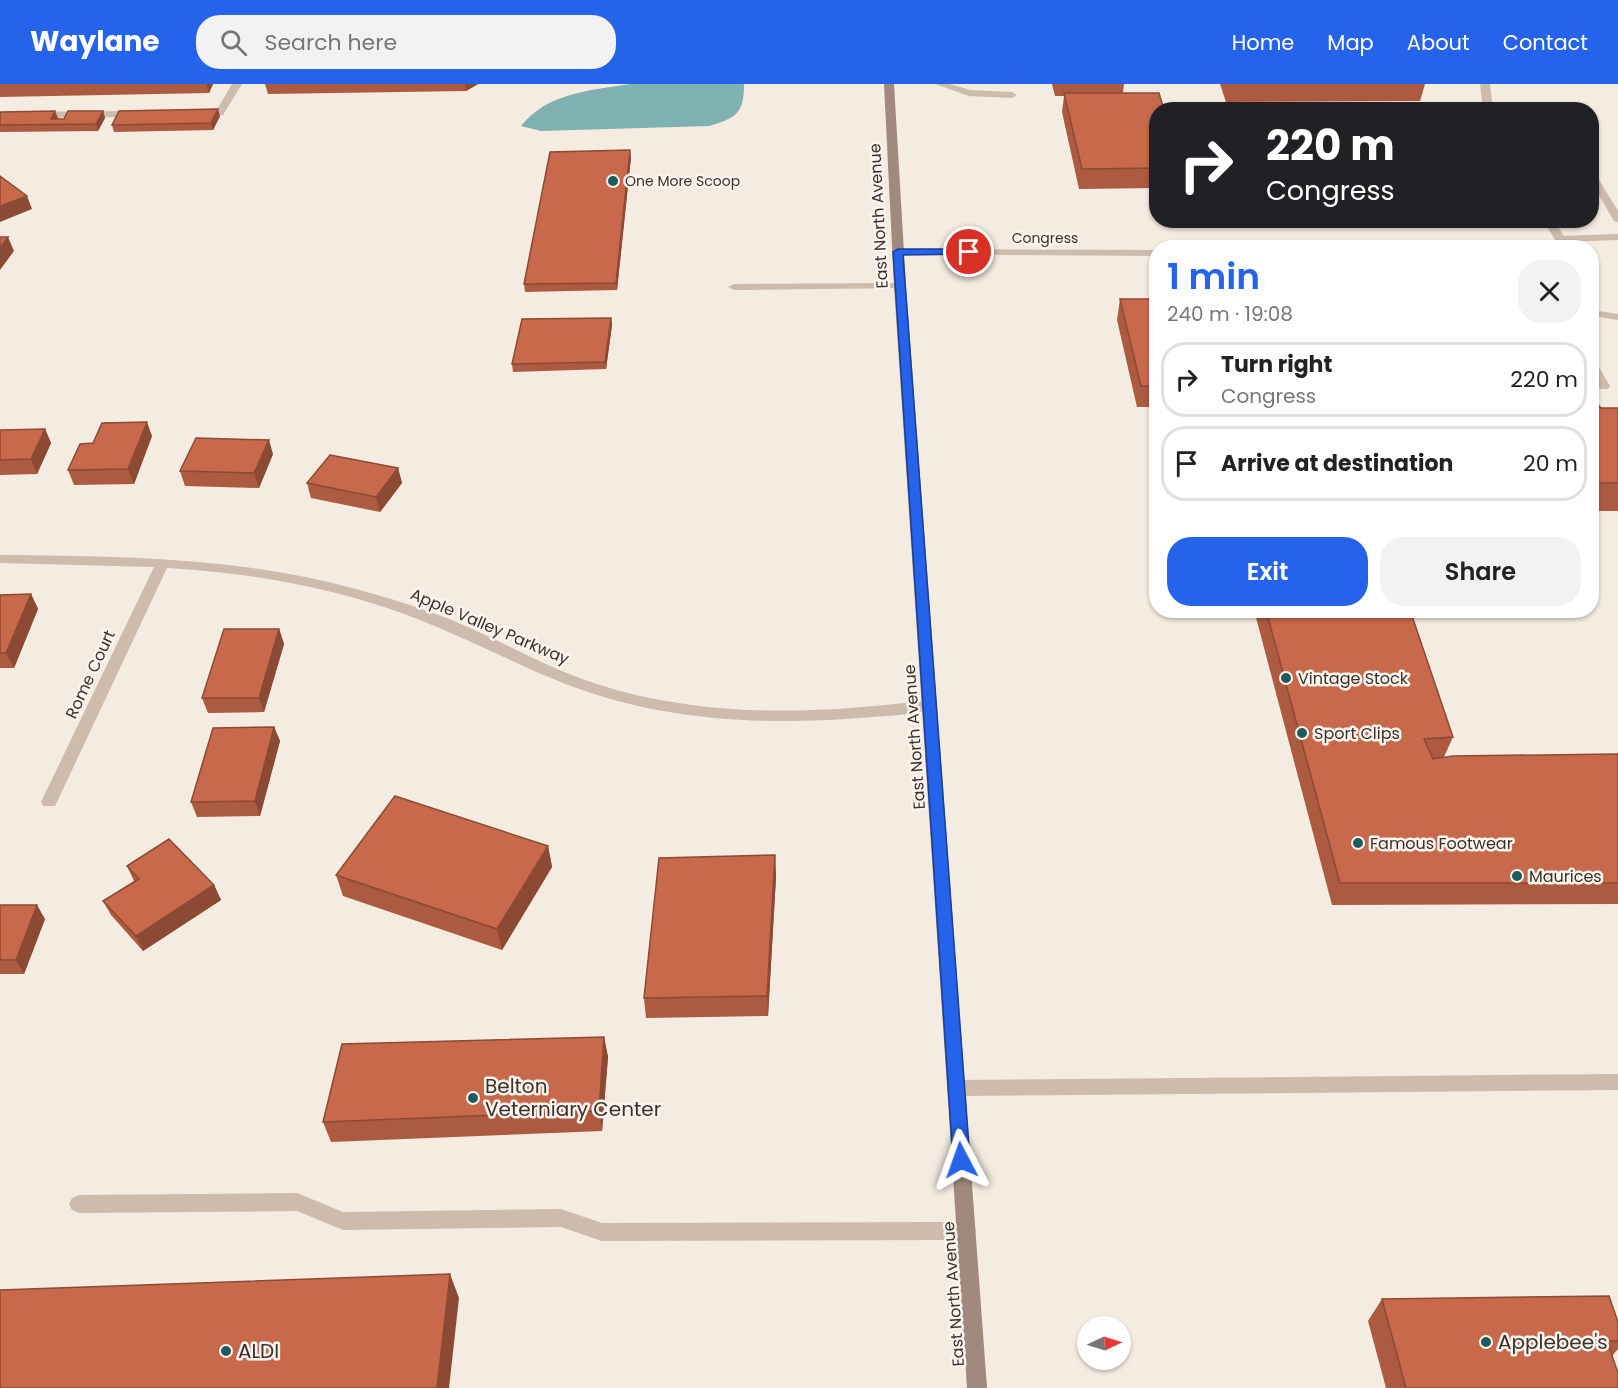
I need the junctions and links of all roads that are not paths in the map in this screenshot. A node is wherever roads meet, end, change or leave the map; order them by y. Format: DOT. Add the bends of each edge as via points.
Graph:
graph roads {
  1 [pos="237,84"];
  2 [pos="889,84"];
  3 [pos="940,84"];
  4 [pos="1485,84"];
  5 [pos="1012,95"];
  6 [pos="1487,102"];
  7 [pos="209,113"];
  8 [pos="151,114"];
  9 [pos="0,115"];
  10 [pos="1599,188"];
  11 [pos="1618,219"];
  12 [pos="1618,237"];
  13 [pos="1590,240"];
  14 [pos="898,252"];
  15 [pos="1149,253"];
  16 [pos="900,286"];
  17 [pos="735,287"];
  18 [pos="1599,314"];
  19 [pos="1618,317"];
  20 [pos="1599,377"];
  21 [pos="1604,386"];
  22 [pos="0,559"];
  23 [pos="164,562"];
  24 [pos="930,705"];
  25 [pos="49,802"];
  26 [pos="1616,1086"];
  27 [pos="956,1088"];
  28 [pos="79,1204"];
  29 [pos="966,1232"];
  30 [pos="977,1388"];
  1 -- 7 [label="street" via="220,113"];
  2 -- 14 [label="main road, East North Avenue"];
  3 -- 5 [label="street" via="969,93"];
  4 -- 6 [label="street"];
  8 -- 9 [label="street"];
  10 -- 11 [label="street"];
  12 -- 13 [label="street"];
  14 -- 15 [label="street, Congress"];
  14 -- 16 [label="main road, East North Avenue"];
  16 -- 17 [label="street"];
  16 -- 24 [label="main road, East North Avenue"];
  18 -- 19 [label="street"];
  20 -- 21 [label="street"];
  22 -- 23 [label="street, Apple Valley Parkway"];
  23 -- 24 [label="street, Apple Valley Parkway" via="239,569 385,602 594,689 654,703 717,713 792,717 867,714"];
  23 -- 25 [label="street, Rome Court"];
  24 -- 27 [label="main road, East North Avenue"];
  26 -- 27 [label="street"];
  27 -- 29 [label="main road, East North Avenue"];
  28 -- 29 [label="street" via="297,1202 343,1221 561,1218 602,1232"];
  29 -- 30 [label="main road, East North Avenue"];
}
